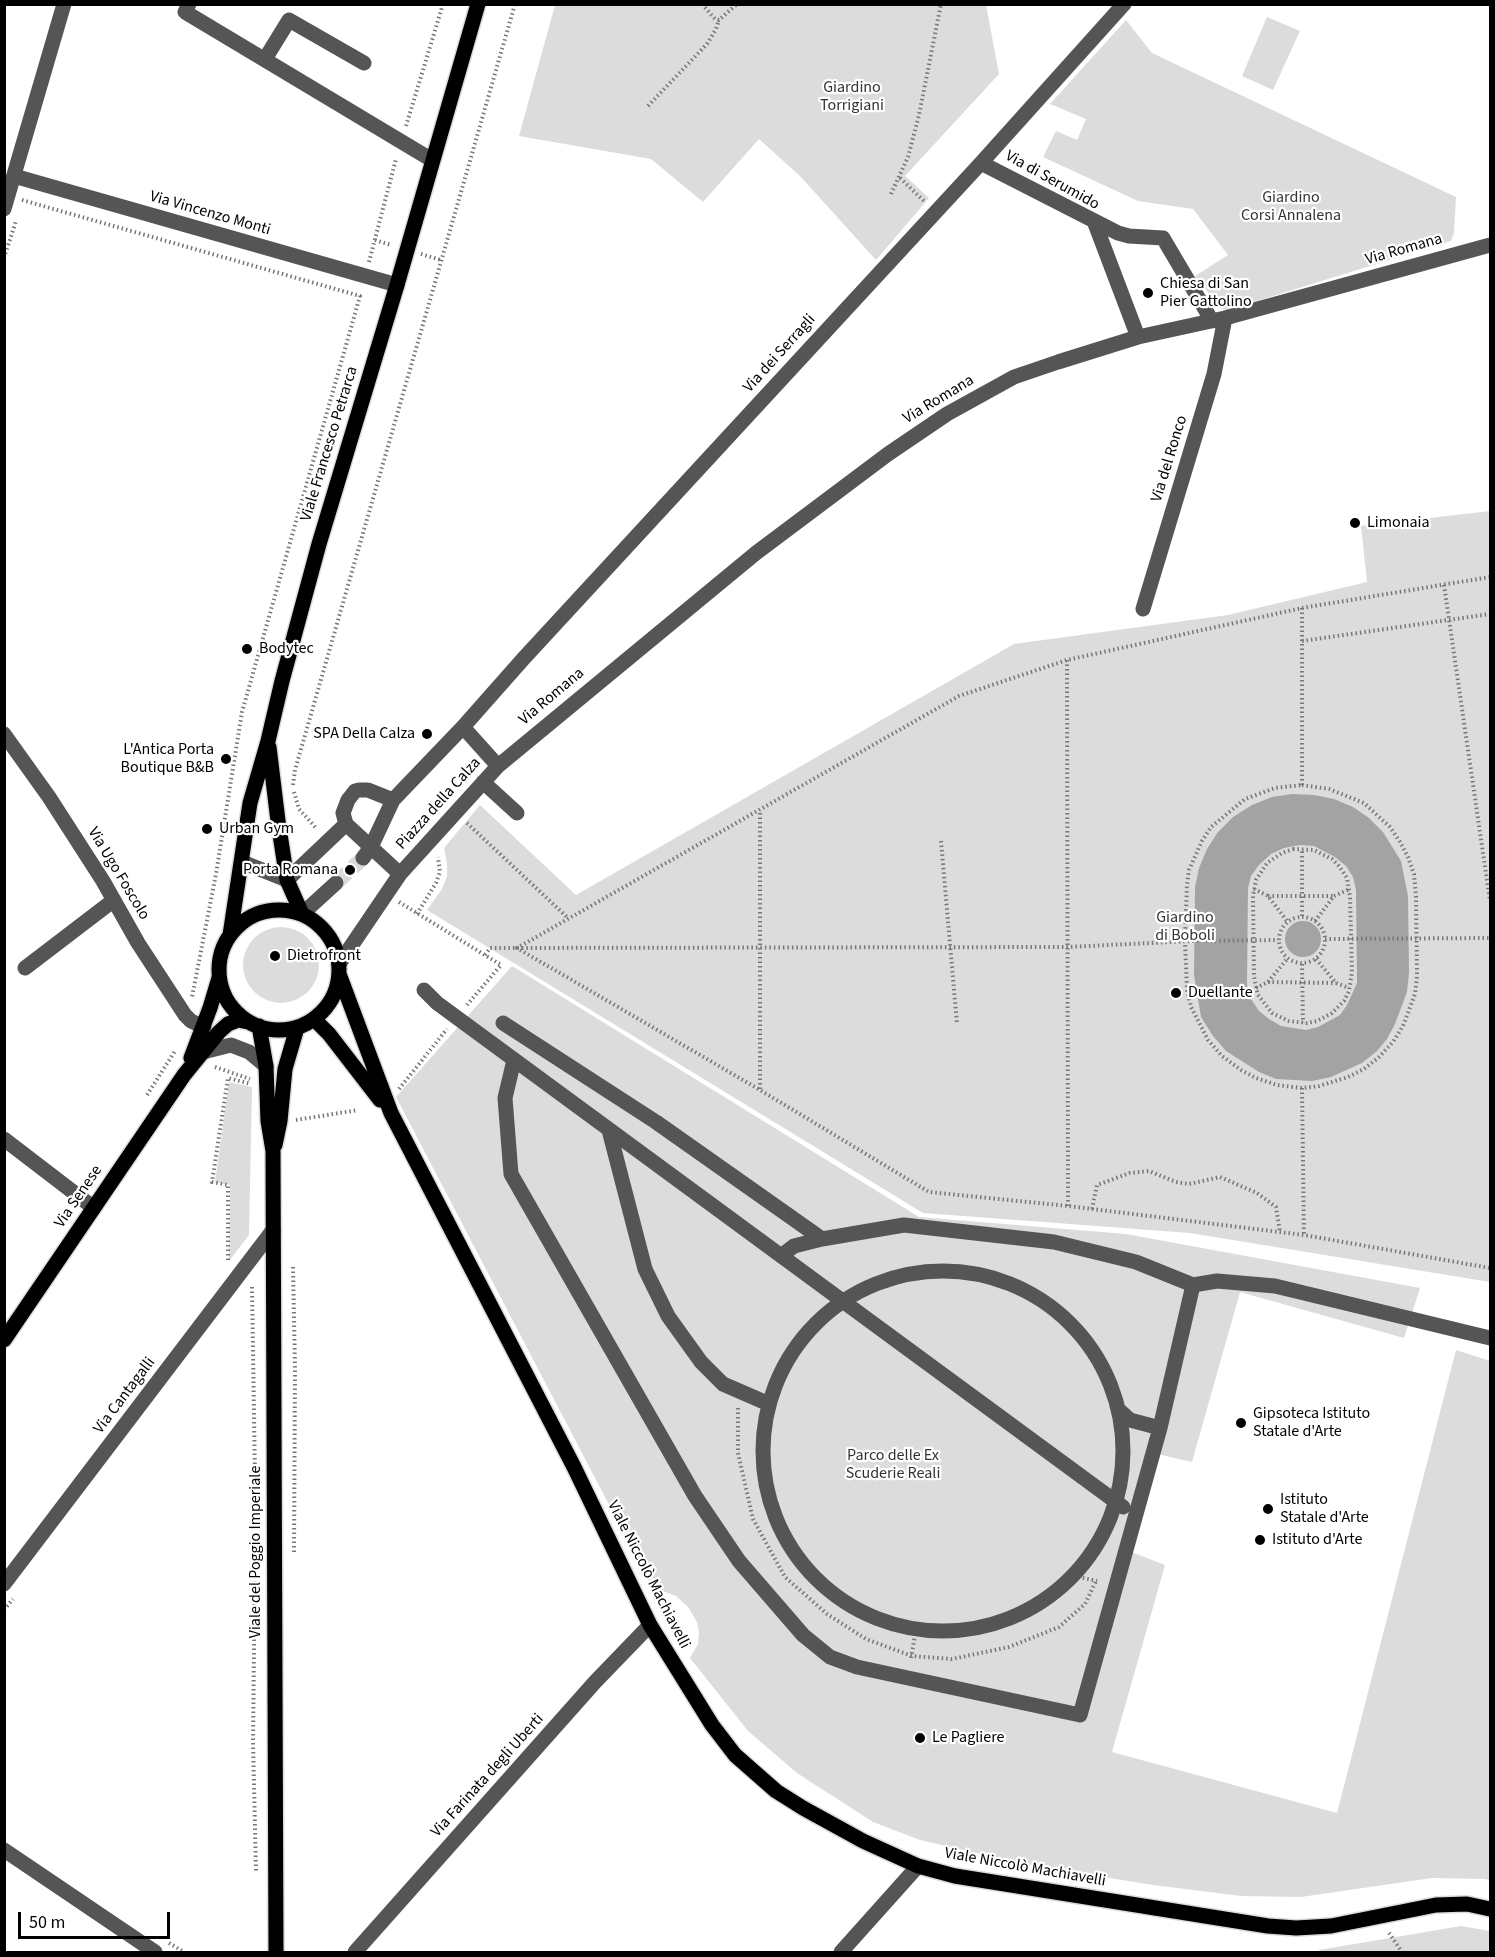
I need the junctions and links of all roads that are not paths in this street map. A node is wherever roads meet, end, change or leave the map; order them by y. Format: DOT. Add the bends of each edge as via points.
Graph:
graph roads {
  1 [pos="64,4"];
  2 [pos="189,4"];
  3 [pos="478,4"];
  4 [pos="1124,4"];
  5 [pos="265,59"];
  6 [pos="364,63"];
  7 [pos="432,160"];
  8 [pos="981,163"];
  9 [pos="14,176"];
  10 [pos="11,211"];
  11 [pos="1094,221"];
  12 [pos="1491,245"];
  13 [pos="397,285"];
  14 [pos="1219,320"];
  15 [pos="1138,337"];
  16 [pos="1143,609"];
  17 [pos="463,727"];
  18 [pos="4,735"];
  19 [pos="268,741"];
  20 [pos="498,766"];
  21 [pos="483,782"];
  22 [pos="393,800"];
  23 [pos="517,813"];
  24 [pos="346,824"];
  25 [pos="367,853"];
  26 [pos="242,862"];
  27 [pos="400,874"];
  28 [pos="287,880"];
  29 [pos="336,883"];
  30 [pos="114,900"];
  31 [pos="302,914"];
  32 [pos="230,935"];
  33 [pos="25,968"];
  34 [pos="339,969"];
  35 [pos="220,972"];
  36 [pos="424,990"];
  37 [pos="314,1019"];
  38 [pos="503,1023"];
  39 [pos="253,1024"];
  40 [pos="204,1027"];
  41 [pos="297,1028"];
  42 [pos="202,1052"];
  43 [pos="514,1060"];
  44 [pos="267,1066"];
  45 [pos="184,1074"];
  46 [pos="391,1113"];
  47 [pos="609,1130"];
  48 [pos="4,1139"];
  49 [pos="273,1151"];
  50 [pos="94,1208"];
  51 [pos="273,1230"];
  52 [pos="822,1239"];
  53 [pos="781,1256"];
  54 [pos="1193,1285"];
  55 [pos="843,1301"];
  56 [pos="11,1321"];
  57 [pos="1491,1338"];
  58 [pos="4,1340"];
  59 [pos="769,1404"];
  60 [pos="1119,1410"];
  61 [pos="1160,1428"];
  62 [pos="1117,1502"];
  63 [pos="1136,1516"];
  64 [pos="4,1584"];
  65 [pos="650,1625"];
  66 [pos="4,1851"];
  67 [pos="918,1866"];
  68 [pos="1491,1909"];
  69 [pos="155,1953"];
  70 [pos="276,1953"];
  71 [pos="355,1953"];
  72 [pos="841,1953"];
  1 -- 9 [label="street"];
  2 -- 5 [label="street" via="184,12"];
  3 -- 7 [label="main road, Viale Francesco Petrarca"];
  4 -- 8 [label="street, Via dei Serragli"];
  5 -- 6 [label="street" via="289,20"];
  5 -- 7 [label="street"];
  7 -- 13 [label="main road, Viale Francesco Petrarca"];
  8 -- 11 [label="street, Via di Serumido"];
  8 -- 17 [label="street, Via dei Serragli"];
  9 -- 10 [label="street"];
  9 -- 13 [label="street, Via Vincenzo Monti"];
  11 -- 14 [label="street" via="1129,236 1164,238"];
  11 -- 15 [label="street, Via di Serumido"];
  12 -- 14 [label="street, Via Romana"];
  13 -- 19 [label="main road, Viale Francesco Petrarca" via="319,544"];
  14 -- 15 [label="street, Via Romana"];
  14 -- 16 [label="street, Via del Ronco" via="1214,374"];
  15 -- 20 [label="street, Via Romana" via="1014,377 947,414 756,553"];
  17 -- 20 [label="street, Piazza della Calza"];
  17 -- 22 [label="street, Piazza della Calza"];
  18 -- 30 [label="street, Via Ugo Foscolo" via="50,797"];
  19 -- 26 [label="main road, Viale Francesco Petrarca" via="250,803"];
  19 -- 28 [label="main road, Viale Francesco Petrarca"];
  20 -- 21 [label="street, Piazza della Calza"];
  21 -- 23 [label="street"];
  21 -- 27 [label="street, Piazza della Calza"];
  22 -- 24 [label="street" via="355,791 344,808"];
  22 -- 25 [label="street, Piazza della Calza"];
  24 -- 25 [label="street, Piazza della Calza"];
  24 -- 28 [label="street"];
  25 -- 27 [label="street, Piazza della Calza"];
  26 -- 28 [label="street"];
  26 -- 32 [label="main road, Viale Francesco Petrarca"];
  27 -- 34 [label="street, Piazza della Calza"];
  28 -- 31 [label="main road, Viale Francesco Petrarca"];
  29 -- 31 [label="street"];
  30 -- 33 [label="street"];
  30 -- 40 [label="street, Via Ugo Foscolo" via="185,1016"];
  31 -- 32 [label="main road" via="282,909 264,911 251,916"];
  31 -- 34 [label="main road" via="325,929 335,946"];
  32 -- 35 [label="main road" via="222,953"];
  34 -- 37 [label="main road" via="337,990"];
  34 -- 46 [label="main road, Viale Niccolò Machiavelli"];
  35 -- 39 [label="main road" via="230,1006"];
  35 -- 40 [label="main road, Via Senese"];
  36 -- 43 [label="street" via="437,1004"];
  37 -- 41 [label="main road"];
  37 -- 46 [label="main road, Viale Niccolò Machiavelli"];
  38 -- 52 [label="street" via="656,1122"];
  39 -- 41 [label="main road" via="275,1030"];
  39 -- 42 [label="main road, Via Senese" via="238,1020 228,1024"];
  39 -- 44 [label="main road, Viale del Poggio Imperiale"];
  40 -- 45 [label="main road, Via Senese"];
  41 -- 49 [label="main road, Viale del Poggio Imperiale" via="288,1056"];
  42 -- 44 [label="street" via="231,1045 249,1052"];
  42 -- 45 [label="main road, Via Senese"];
  43 -- 47 [label="street"];
  43 -- 63 [label="street" via="505,1098 511,1174 695,1496 739,1560 803,1635 830,1657 857,1667 1080,1715"];
  44 -- 49 [label="main road, Viale del Poggio Imperiale"];
  45 -- 50 [label="main road, Via Senese"];
  46 -- 65 [label="main road, Viale Niccolò Machiavelli"];
  47 -- 53 [label="street"];
  47 -- 59 [label="street" via="645,1269 668,1316 701,1362 723,1384"];
  48 -- 50 [label="street"];
  49 -- 51 [label="main road, Viale del Poggio Imperiale"];
  50 -- 56 [label="main road, Via Senese"];
  51 -- 64 [label="street, Via Cantagalli"];
  51 -- 70 [label="main road, Viale del Poggio Imperiale"];
  52 -- 53 [label="street" via="794,1246"];
  52 -- 54 [label="street" via="904,1226 1054,1242 1136,1262"];
  53 -- 55 [label="street"];
  54 -- 57 [label="street" via="1217,1281 1275,1286"];
  54 -- 61 [label="street"];
  55 -- 59 [label="street" via="804,1335 789,1356"];
  55 -- 60 [label="street" via="877,1283 914,1273 953,1270 991,1277 1027,1291 1059,1312 1086,1340 1106,1373"];
  55 -- 62 [label="street"];
  56 -- 58 [label="main road, Via Senese"];
  59 -- 62 [label="street" via="763,1446 767,1490 781,1530 805,1567 837,1596 874,1617 916,1629 959,1630 1001,1622 1041,1603 1074,1576 1100,1542"];
  60 -- 61 [label="street" via="1130,1420"];
  60 -- 62 [label="street" via="1124,1440"];
  61 -- 63 [label="street"];
  62 -- 63 [label="street"];
  65 -- 67 [label="main road, Viale Niccolò Machiavelli" via="735,1755 776,1791 803,1808"];
  65 -- 71 [label="street, Via Farinata degli Uberti"];
  66 -- 69 [label="street"];
  67 -- 68 [label="main road, Viale Niccolò Machiavelli" via="955,1876 1268,1926 1331,1926 1436,1905 1467,1904"];
  67 -- 72 [label="street"];
}
